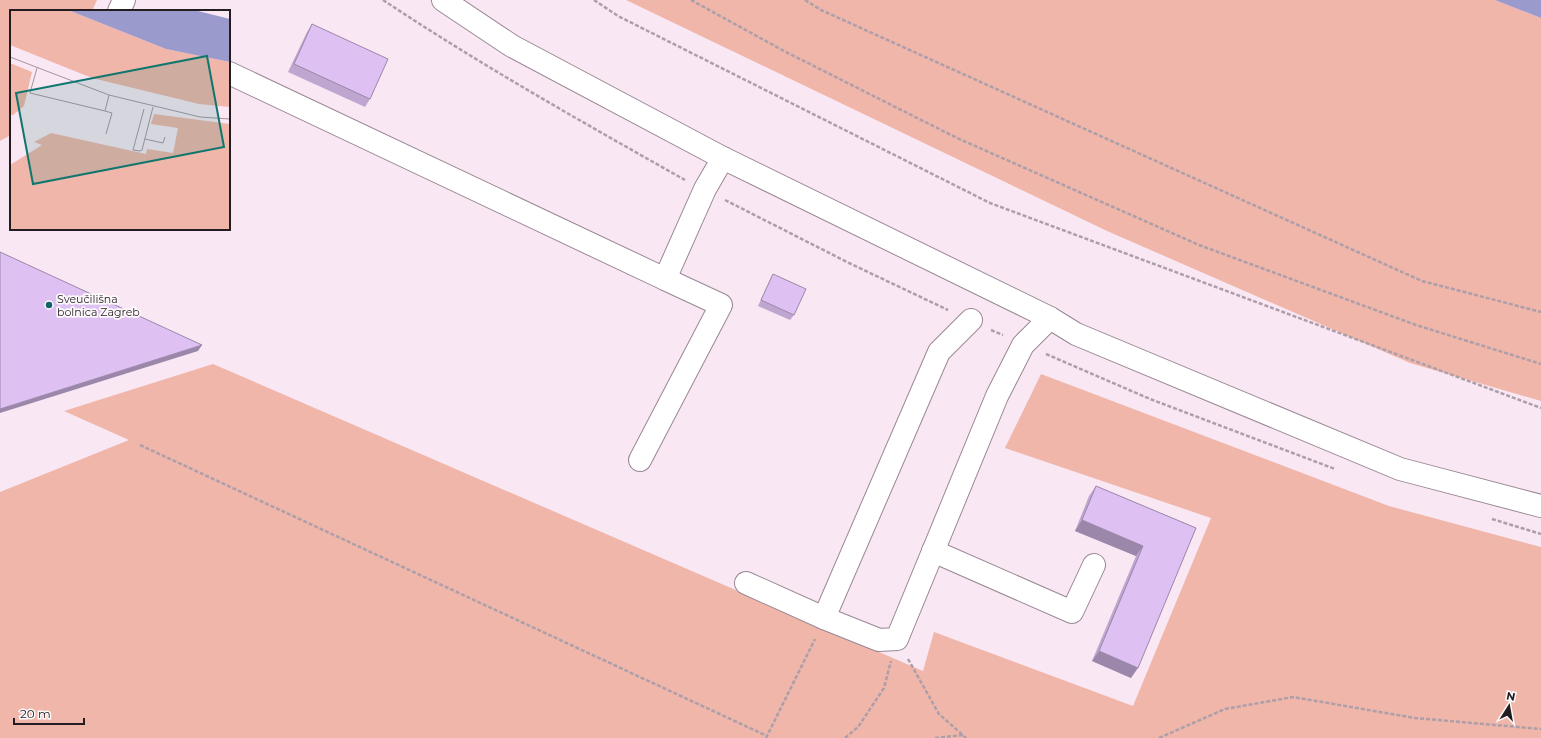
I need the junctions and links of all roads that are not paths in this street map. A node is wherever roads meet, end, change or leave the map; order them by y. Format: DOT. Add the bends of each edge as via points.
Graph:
graph roads {
  1 [pos="124,0"];
  2 [pos="443,0"];
  3 [pos="119,10"];
  4 [pos="230,73"];
  5 [pos="723,158"];
  6 [pos="664,279"];
  7 [pos="1050,318"];
  8 [pos="971,320"];
  9 [pos="640,460"];
  10 [pos="1541,506"];
  11 [pos="934,551"];
  12 [pos="1094,566"];
  13 [pos="746,583"];
  14 [pos="824,618"];
  1 -- 3 [label="street"];
  2 -- 5 [label="street" via="512,46"];
  4 -- 6 [label="street"];
  5 -- 6 [label="street" via="704,189"];
  5 -- 7 [label="street"];
  6 -- 9 [label="street" via="721,305"];
  7 -- 10 [label="street" via="1076,334 1400,469"];
  7 -- 11 [label="street" via="1023,345 997,396"];
  8 -- 14 [label="street" via="939,352"];
  11 -- 12 [label="street" via="1072,612"];
  11 -- 14 [label="street" via="898,639 879,640"];
  13 -- 14 [label="street"];
}
